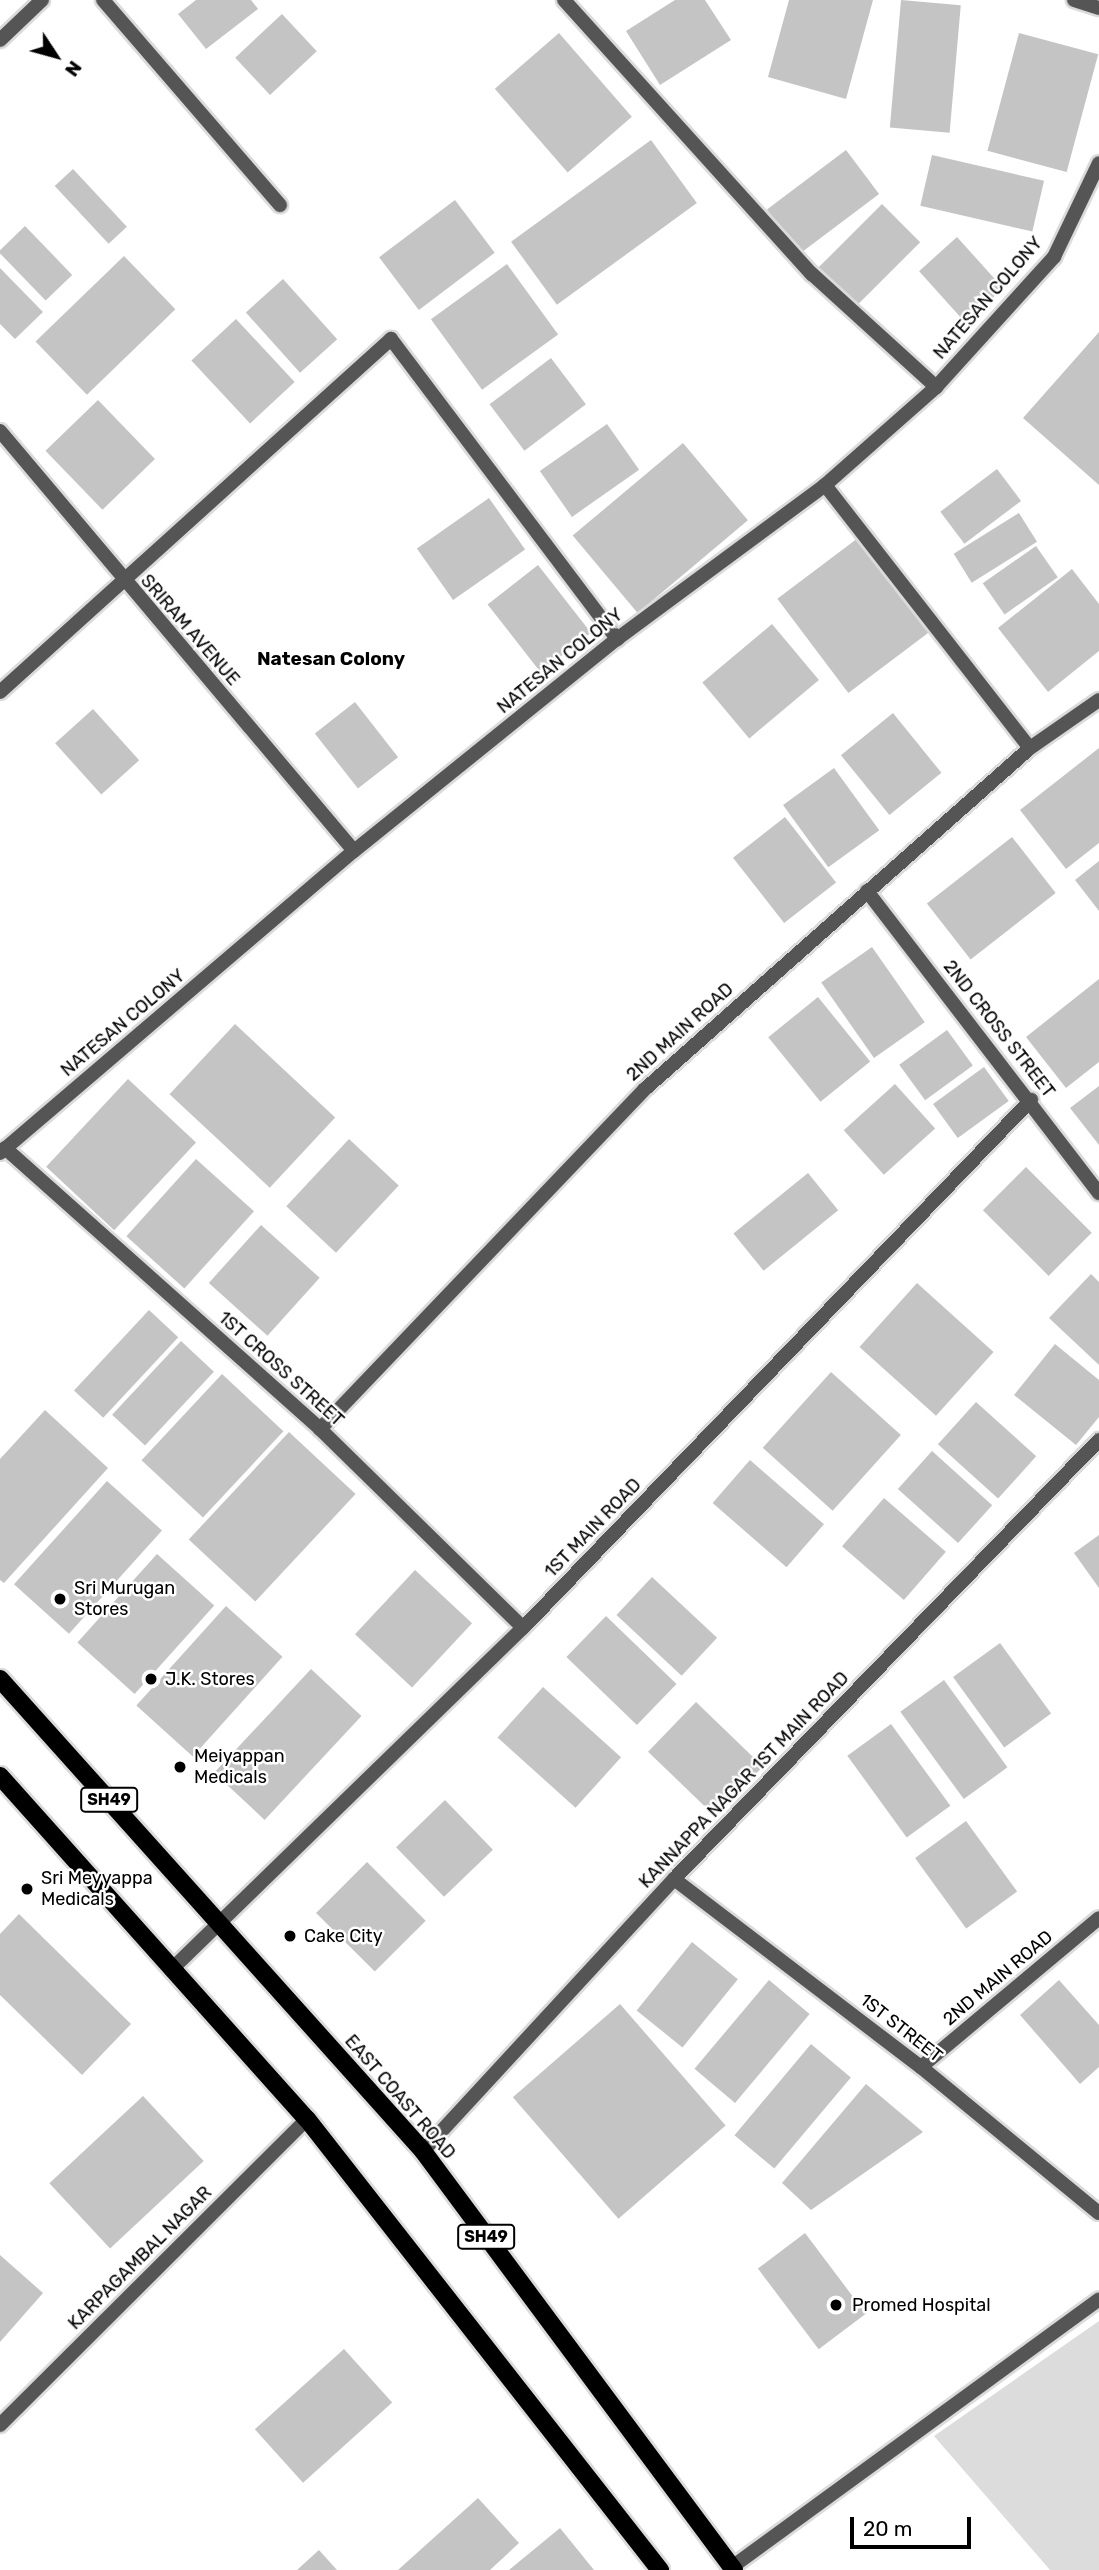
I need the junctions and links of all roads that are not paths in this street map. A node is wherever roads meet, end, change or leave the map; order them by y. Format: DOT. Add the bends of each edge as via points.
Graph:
graph roads {
  1 [pos="43,0"];
  2 [pos="103,0"];
  3 [pos="564,0"];
  4 [pos="1074,0"];
  5 [pos="1099,8"];
  6 [pos="0,40"];
  7 [pos="1099,163"];
  8 [pos="280,205"];
  9 [pos="936,387"];
  10 [pos="0,431"];
  11 [pos="825,485"];
  12 [pos="121,579"];
  13 [pos="617,639"];
  14 [pos="0,692"];
  15 [pos="1099,700"];
  16 [pos="1030,748"];
  17 [pos="354,851"];
  18 [pos="867,891"];
  19 [pos="1031,1100"];
  20 [pos="2,1151"];
  21 [pos="1099,1193"];
  22 [pos="320,1429"];
  23 [pos="1099,1440"];
  24 [pos="523,1628"];
  25 [pos="0,1679"];
  26 [pos="0,1776"];
  27 [pos="674,1879"];
  28 [pos="1099,1918"];
  29 [pos="216,1922"];
  30 [pos="171,1970"];
  31 [pos="921,2067"];
  32 [pos="307,2119"];
  33 [pos="423,2151"];
  34 [pos="1099,2213"];
  35 [pos="1099,2299"];
  36 [pos="0,2425"];
  37 [pos="733,2569"];
  38 [pos="660,2570"];
  1 -- 6 [label="street"];
  2 -- 8 [label="street"];
  3 -- 9 [label="street" via="811,274"];
  4 -- 5 [label="street"];
  7 -- 9 [label="street, NATESAN COLONY" via="1054,257"];
  9 -- 11 [label="street, NATESAN COLONY"];
  10 -- 12 [label="street, SRIRAM AVENUE"];
  11 -- 13 [label="street, NATESAN COLONY"];
  11 -- 16 [label="street"];
  12 -- 13 [label="street" via="391,339"];
  12 -- 14 [label="street"];
  12 -- 17 [label="street, SRIRAM AVENUE"];
  13 -- 17 [label="street, NATESAN COLONY"];
  15 -- 16 [label="street, 2ND MAIN ROAD"];
  16 -- 18 [label="street, 2ND MAIN ROAD"];
  17 -- 20 [label="street, NATESAN COLONY"];
  18 -- 19 [label="street, 2ND CROSS STREET"];
  18 -- 22 [label="street, 2ND MAIN ROAD" via="645,1089"];
  19 -- 21 [label="street, 2ND CROSS STREET"];
  19 -- 24 [label="street, 1ST MAIN ROAD"];
  20 -- 22 [label="street, 1ST CROSS STREET"];
  22 -- 24 [label="street, 1ST CROSS STREET"];
  23 -- 27 [label="street, KANNAPPA NAGAR 1ST MAIN ROAD"];
  24 -- 29 [label="street, 1ST MAIN ROAD"];
  25 -- 29 [label="main road, EAST COAST ROAD / SH49"];
  26 -- 30 [label="main road"];
  27 -- 31 [label="street, 1ST STREET"];
  27 -- 33 [label="street, KANNAPPA NAGAR 1ST MAIN ROAD"];
  28 -- 31 [label="street, 2ND MAIN ROAD"];
  29 -- 30 [label="street, 1ST MAIN ROAD"];
  29 -- 33 [label="main road, EAST COAST ROAD / SH49"];
  30 -- 32 [label="main road"];
  31 -- 34 [label="street, 1ST STREET"];
  32 -- 36 [label="street, KARPAGAMBAL NAGAR"];
  32 -- 38 [label="main road"];
  33 -- 37 [label="main road, EAST COAST ROAD / SH49"];
  35 -- 37 [label="street" via="987,2377"];
}
